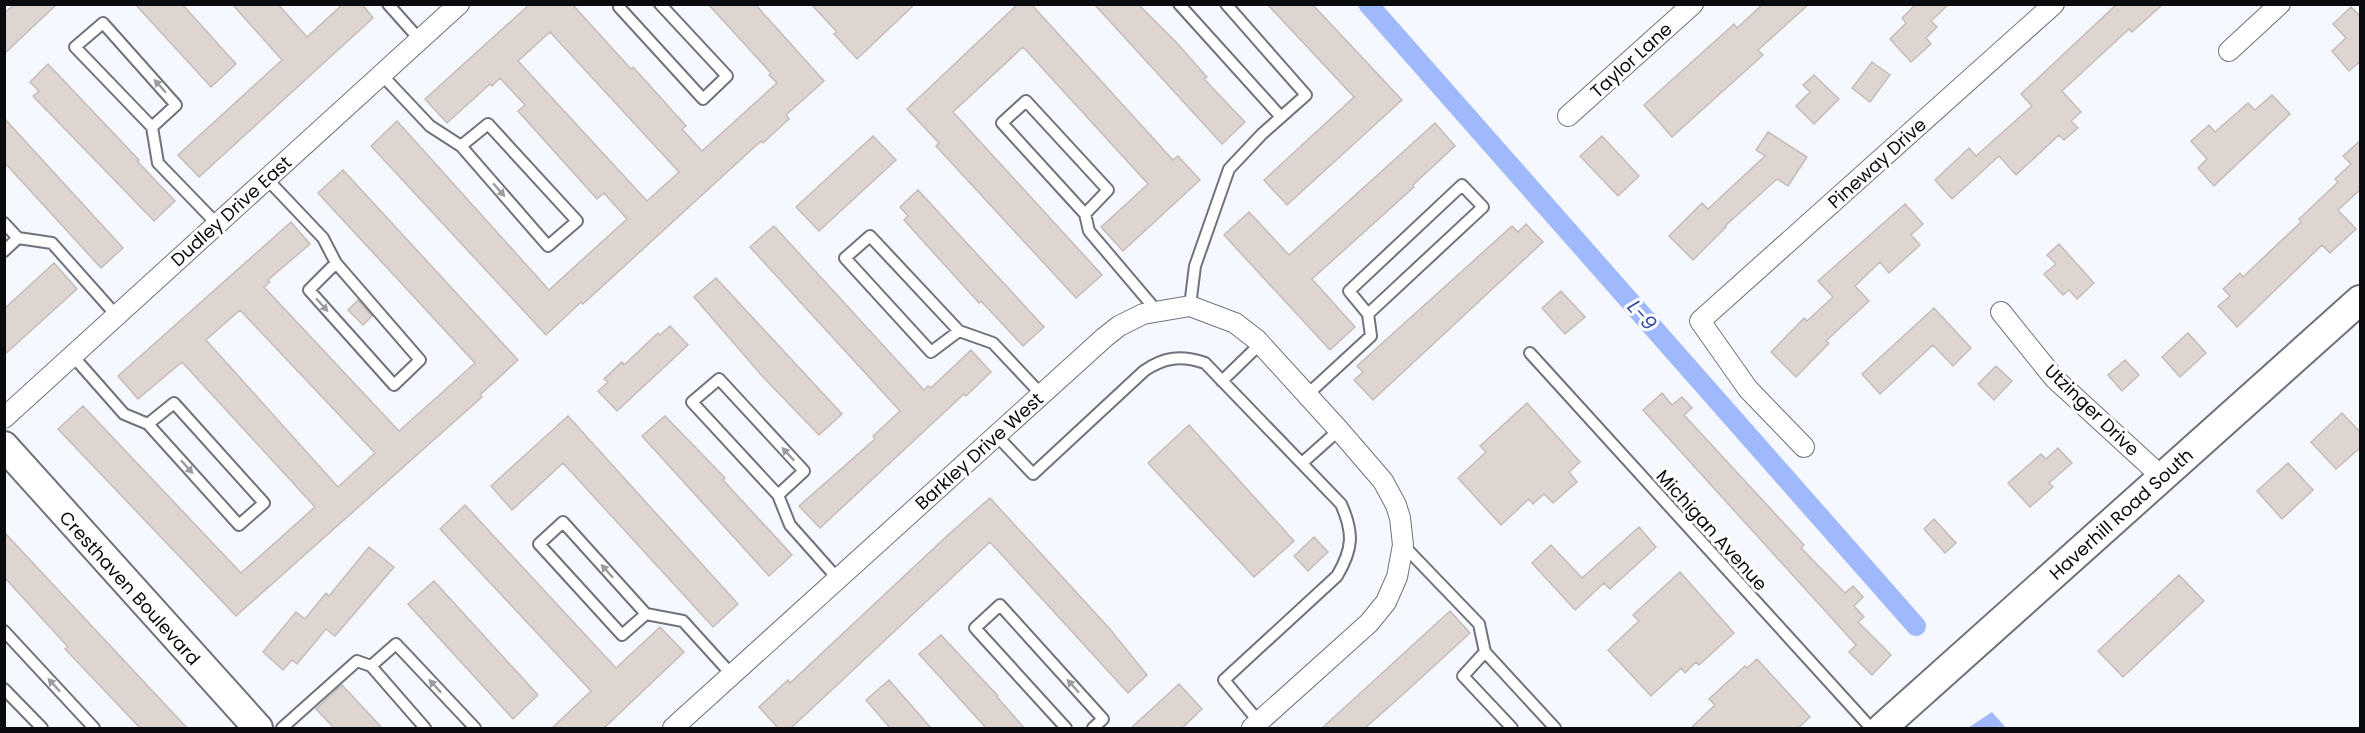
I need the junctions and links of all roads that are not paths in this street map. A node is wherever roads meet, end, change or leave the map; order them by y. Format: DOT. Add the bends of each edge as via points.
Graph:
graph roads {
  1 [pos="388,4"];
  2 [pos="459,4"];
  3 [pos="620,4"];
  4 [pos="660,4"];
  5 [pos="1179,4"];
  6 [pos="1226,4"];
  7 [pos="1693,4"];
  8 [pos="2055,4"];
  9 [pos="2280,4"];
  10 [pos="420,40"];
  11 [pos="2229,51"];
  12 [pos="381,74"];
  13 [pos="1568,116"];
  14 [pos="1281,117"];
  15 [pos="152,127"];
  16 [pos="461,146"];
  17 [pos="267,179"];
  18 [pos="1085,214"];
  19 [pos="4,223"];
  20 [pos="217,224"];
  21 [pos="18,238"];
  22 [pos="4,251"];
  23 [pos="336,263"];
  24 [pos="2361,300"];
  25 [pos="1190,306"];
  26 [pos="1156,310"];
  27 [pos="2001,312"];
  28 [pos="1368,314"];
  29 [pos="116,315"];
  30 [pos="959,331"];
  31 [pos="1260,344"];
  32 [pos="1530,353"];
  33 [pos="72,355"];
  34 [pos="1222,381"];
  35 [pos="1041,394"];
  36 [pos="1308,394"];
  37 [pos="4,418"];
  38 [pos="148,424"];
  39 [pos="1339,430"];
  40 [pos="996,435"];
  41 [pos="4,446"];
  42 [pos="1804,447"];
  43 [pos="1302,463"];
  44 [pos="2162,477"];
  45 [pos="778,495"];
  46 [pos="1403,545"];
  47 [pos="838,579"];
  48 [pos="646,614"];
  49 [pos="4,631"];
  50 [pos="1485,652"];
  51 [pos="371,666"];
  52 [pos="732,675"];
  53 [pos="4,689"];
  54 [pos="1256,725"];
  55 [pos="42,729"];
  56 [pos="94,729"];
  57 [pos="258,729"];
  58 [pos="282,729"];
  59 [pos="425,729"];
  60 [pos="475,729"];
  61 [pos="673,729"];
  62 [pos="1066,729"];
  63 [pos="1093,729"];
  64 [pos="1512,729"];
  65 [pos="1556,729"];
  66 [pos="1871,729"];
  67 [pos="1882,729"];
  1 -- 10 [label="lane"];
  2 -- 10 [label="street, Dudley Drive East"];
  3 -- 4 [label="lane" via="703,99 727,76"];
  5 -- 14 [label="lane"];
  6 -- 14 [label="lane" via="1306,95"];
  7 -- 13 [label="street, Taylor Lane"];
  8 -- 42 [label="street, Pineway Drive" via="1700,321 1748,388"];
  9 -- 11 [label="street"];
  10 -- 12 [label="street, Dudley Drive East"];
  12 -- 16 [label="lane" via="430,126"];
  12 -- 17 [label="street, Dudley Drive East"];
  14 -- 25 [label="lane" via="1229,169 1195,266"];
  15 -- 15 [label="lane, one-way" via="176,105 103,23 75,47"];
  15 -- 20 [label="lane" via="158,163"];
  16 -- 16 [label="lane, one-way" via="548,246 577,221 488,124"];
  17 -- 20 [label="street, Dudley Drive East"];
  17 -- 23 [label="lane" via="323,238"];
  18 -- 18 [label="lane" via="1002,123 1026,101 1108,190"];
  18 -- 26 [label="lane" via="1089,231"];
  19 -- 21 [label="lane"];
  20 -- 29 [label="street, Dudley Drive East"];
  21 -- 22 [label="lane"];
  21 -- 29 [label="lane" via="52,243"];
  23 -- 23 [label="lane, one-way" via="309,290 394,385 420,360"];
  24 -- 44 [label="street, Haverhill Road South"];
  25 -- 26 [label="street, Barkley Drive West"];
  25 -- 31 [label="street, Barkley Drive West" via="1235,323"];
  26 -- 35 [label="street, Barkley Drive West" via="1119,326"];
  27 -- 44 [label="street, Utzinger Drive" via="2055,379"];
  28 -- 28 [label="lane" via="1349,291 1462,184 1483,207"];
  28 -- 36 [label="lane" via="1371,336"];
  29 -- 33 [label="street, Dudley Drive East"];
  30 -- 30 [label="lane" via="870,236 845,258 931,352"];
  30 -- 35 [label="lane" via="993,343"];
  31 -- 34 [label="lane"];
  31 -- 36 [label="street, Barkley Drive West"];
  32 -- 66 [label="lane, Michigan Avenue"];
  33 -- 37 [label="street, Dudley Drive East"];
  33 -- 38 [label="lane" via="124,414"];
  34 -- 40 [label="lane" via="1205,363 1189,358 1157,362 1033,474"];
  34 -- 43 [label="lane"];
  35 -- 40 [label="street, Barkley Drive West"];
  36 -- 39 [label="street, Barkley Drive West"];
  38 -- 38 [label="lane, one-way" via="238,525 264,502 174,404"];
  39 -- 43 [label="lane"];
  39 -- 46 [label="street, Barkley Drive West" via="1390,493 1400,518"];
  40 -- 47 [label="street, Barkley Drive West"];
  41 -- 57 [label="street, Cresthaven Boulevard"];
  43 -- 54 [label="lane" via="1341,504 1349,521 1351,541 1347,560 1337,576 1224,680"];
  44 -- 67 [label="street, Haverhill Road South"];
  45 -- 45 [label="lane, one-way" via="804,471 719,379 692,402"];
  45 -- 47 [label="lane" via="789,525"];
  46 -- 50 [label="lane" via="1479,624"];
  46 -- 54 [label="street, Barkley Drive West" via="1397,577 1380,609"];
  47 -- 52 [label="street, Barkley Drive West"];
  48 -- 48 [label="lane, one-way" via="563,522 539,544 622,635"];
  48 -- 52 [label="lane" via="683,621"];
  56 -- 49 [label="lane, one-way"];
  50 -- 64 [label="lane" via="1462,676"];
  50 -- 65 [label="lane"];
  51 -- 58 [label="lane" via="357,661"];
  51 -- 59 [label="lane"];
  60 -- 51 [label="lane, one-way" via="396,644"];
  52 -- 61 [label="street, Barkley Drive West"];
  53 -- 55 [label="lane"];
  63 -- 62 [label="lane, one-way" via="1103,719 1000,605 975,628"];
}
